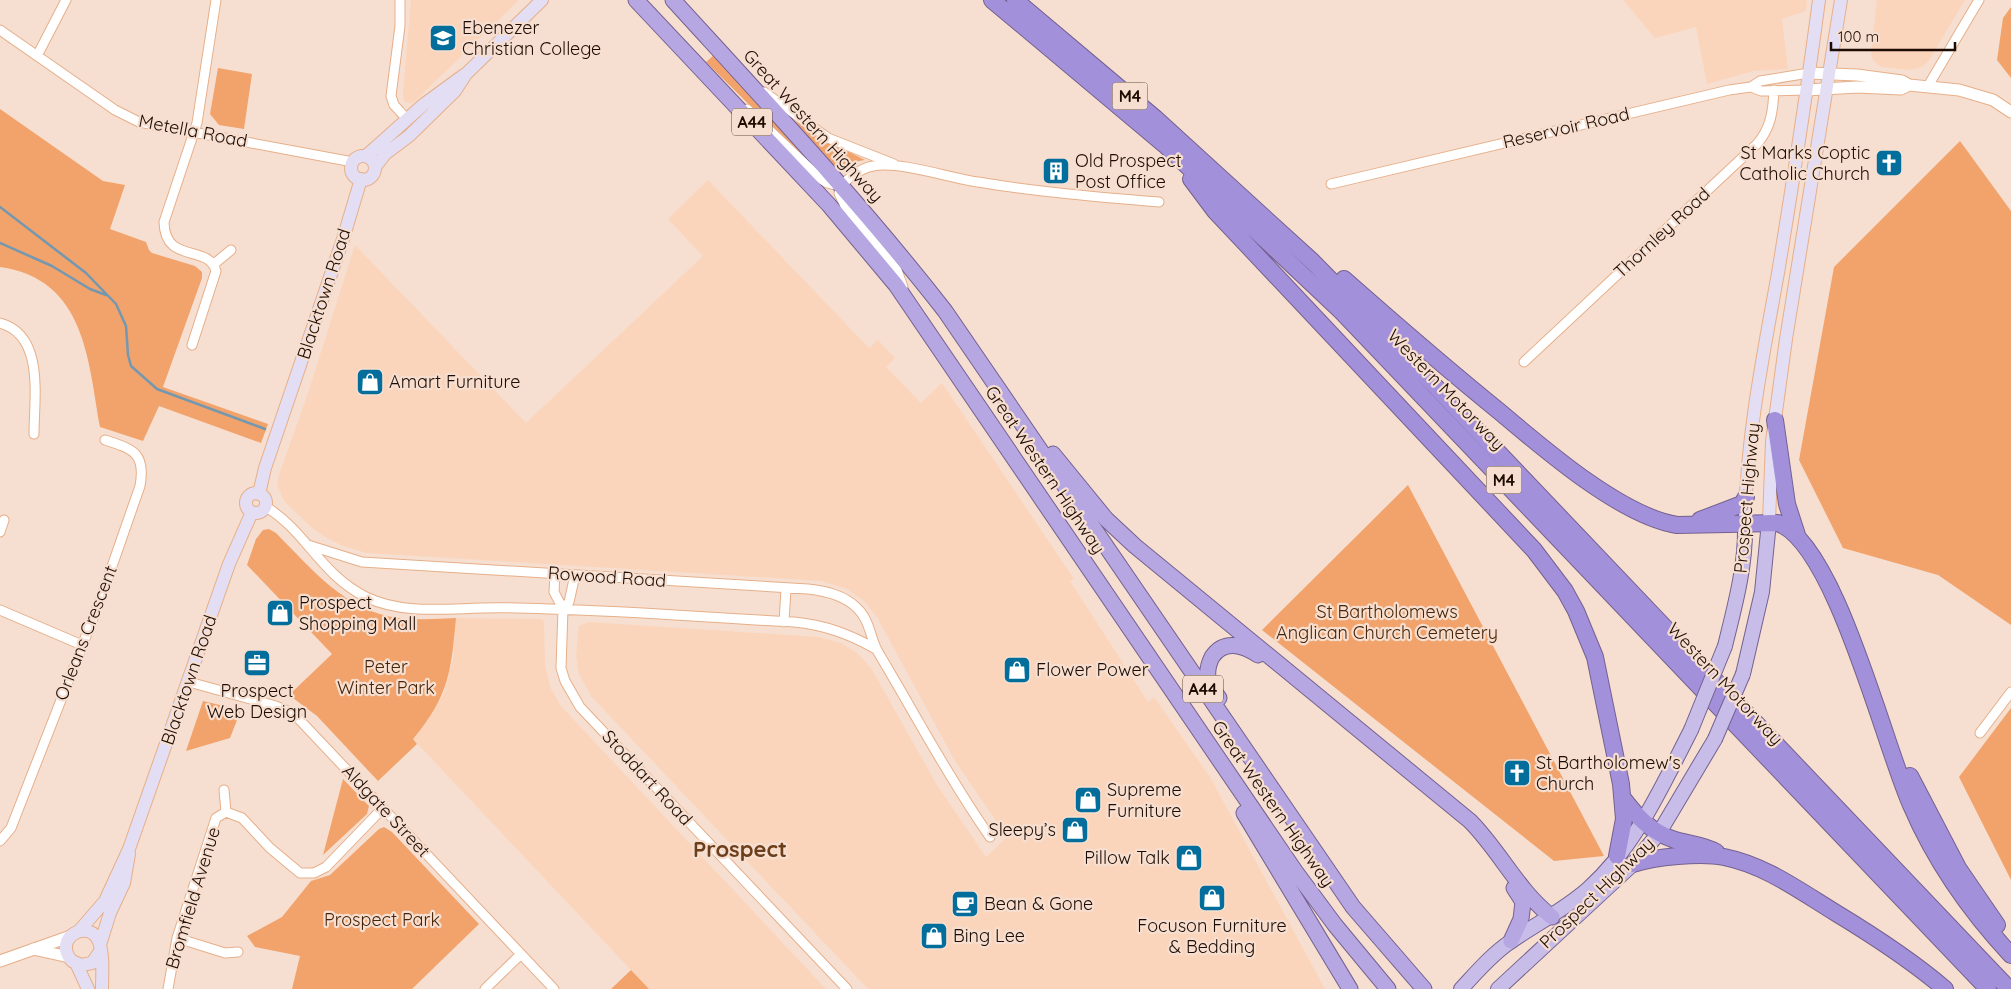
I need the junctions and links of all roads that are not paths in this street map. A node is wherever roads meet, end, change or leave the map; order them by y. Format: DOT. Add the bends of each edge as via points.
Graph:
graph roads {
  1 [pos="66,0"];
  2 [pos="216,0"];
  3 [pos="400,0"];
  4 [pos="532,0"];
  5 [pos="542,0"];
  6 [pos="636,0"];
  7 [pos="673,0"];
  8 [pos="992,0"];
  9 [pos="1015,0"];
  10 [pos="1819,0"];
  11 [pos="1841,0"];
  12 [pos="1979,0"];
  13 [pos="524,17"];
  14 [pos="0,30"];
  15 [pos="37,56"];
  16 [pos="1830,72"];
  17 [pos="1809,73"];
  18 [pos="466,74"];
  19 [pos="746,78"];
  20 [pos="1909,85"];
  21 [pos="717,86"];
  22 [pos="1928,86"];
  23 [pos="1751,87"];
  24 [pos="1828,89"];
  25 [pos="1774,90"];
  26 [pos="1807,90"];
  27 [pos="441,104"];
  28 [pos="2011,112"];
  29 [pos="407,119"];
  30 [pos="194,133"];
  31 [pos="1165,145"];
  32 [pos="395,146"];
  33 [pos="366,156"];
  34 [pos="353,162"];
  35 [pos="376,167"];
  36 [pos="901,167"];
  37 [pos="361,180"];
  38 [pos="1331,184"];
  39 [pos="842,186"];
  40 [pos="1159,202"];
  41 [pos="231,250"];
  42 [pos="1313,262"];
  43 [pos="214,264"];
  44 [pos="910,304"];
  45 [pos="0,323"];
  46 [pos="192,345"];
  47 [pos="1524,362"];
  48 [pos="993,381"];
  49 [pos="1775,420"];
  50 [pos="34,434"];
  51 [pos="105,440"];
  52 [pos="259,494"];
  53 [pos="1746,497"];
  54 [pos="266,507"];
  55 [pos="252,512"];
  56 [pos="4,520"];
  57 [pos="1770,522"];
  58 [pos="1691,524"];
  59 [pos="1745,524"];
  60 [pos="0,532"];
  61 [pos="1797,536"];
  62 [pos="308,545"];
  63 [pos="555,574"];
  64 [pos="574,575"];
  65 [pos="786,589"];
  66 [pos="563,609"];
  67 [pos="0,610"];
  68 [pos="784,622"];
  69 [pos="82,646"];
  70 [pos="1174,647"];
  71 [pos="876,649"];
  72 [pos="1157,668"];
  73 [pos="188,682"];
  74 [pos="2011,692"];
  75 [pos="1189,716"];
  76 [pos="1980,734"];
  77 [pos="1886,739"];
  78 [pos="1262,775"];
  79 [pos="224,790"];
  80 [pos="1622,797"];
  81 [pos="384,808"];
  82 [pos="226,812"];
  83 [pos="1642,823"];
  84 [pos="1659,833"];
  85 [pos="990,838"];
  86 [pos="0,841"];
  87 [pos="129,849"];
  88 [pos="1617,856"];
  89 [pos="1722,856"];
  90 [pos="1633,864"];
  91 [pos="1552,917"];
  92 [pos="75,933"];
  93 [pos="177,938"];
  94 [pos="1511,941"];
  95 [pos="2011,946"];
  96 [pos="100,947"];
  97 [pos="33,949"];
  98 [pos="238,952"];
  99 [pos="520,955"];
  100 [pos="2011,955"];
  101 [pos="72,960"];
  102 [pos="0,961"];
  103 [pos="88,989"];
  104 [pos="102,989"];
  105 [pos="168,989"];
  106 [pos="485,989"];
  107 [pos="554,989"];
  108 [pos="847,989"];
  109 [pos="1350,989"];
  110 [pos="1388,989"];
  111 [pos="1424,989"];
  112 [pos="1461,989"];
  113 [pos="1498,989"];
  114 [pos="1945,989"];
  115 [pos="1988,989"];
  116 [pos="2009,989"];
  1 -- 15 [label="street"];
  2 -- 30 [label="street"];
  3 -- 29 [label="street" via="400,26 390,96"];
  4 -- 13 [label="main road"];
  5 -- 13 [label="main road"];
  6 -- 21 [label="highway, Great Western Highway / A44"];
  7 -- 19 [label="highway, Great Western Highway / A44"];
  8 -- 31 [label="highway, Western Motorway / M4"];
  9 -- 42 [label="highway, Western Motorway / M4" via="1128,94"];
  10 -- 17 [label="main road, Prospect Highway"];
  11 -- 16 [label="main road, Prospect Highway"];
  12 -- 22 [label="street"];
  13 -- 18 [label="main road"];
  14 -- 15 [label="street, Metella Road"];
  15 -- 30 [label="street, Metella Road" via="128,118"];
  16 -- 17 [label="street, Reservoir Road"];
  16 -- 20 [label="street, Reservoir Road" via="1902,81"];
  16 -- 24 [label="main road, Prospect Highway"];
  17 -- 23 [label="street, Reservoir Road" via="1760,81"];
  17 -- 26 [label="main road, Prospect Highway"];
  18 -- 27 [label="main road"];
  18 -- 29 [label="main road"];
  19 -- 36 [label="street" via="828,138"];
  19 -- 39 [label="highway, Great Western Highway / A44"];
  20 -- 22 [label="street, Reservoir Road"];
  20 -- 24 [label="street, Reservoir Road" via="1901,89"];
  21 -- 39 [label="street" via="759,118 827,184"];
  21 -- 44 [label="highway, Great Western Highway / A44" via="866,246"];
  22 -- 28 [label="street, Reservoir Road" via="1978,94"];
  23 -- 25 [label="street, Reservoir Road" via="1761,91"];
  23 -- 38 [label="street, Reservoir Road"];
  24 -- 26 [label="street, Reservoir Road"];
  24 -- 49 [label="main road, Prospect Highway"];
  25 -- 26 [label="street, Reservoir Road"];
  25 -- 47 [label="street, Thornley Road" via="1770,121 1757,144"];
  26 -- 53 [label="main road, Prospect Highway" via="1762,356"];
  27 -- 29 [label="main road" via="418,120"];
  27 -- 32 [label="main road"];
  29 -- 32 [label="main road" via="407,130"];
  29 -- 33 [label="main road"];
  30 -- 34 [label="street, Metella Road"];
  30 -- 43 [label="street" via="164,222 164,235 176,248"];
  31 -- 80 [label="highway" via="1215,211 1534,550 1569,598 1595,657"];
  31 -- 115 [label="highway, Western Motorway / M4" via="1243,216 1380,351"];
  32 -- 35 [label="main road"];
  33 -- 34 [label="main road"];
  33 -- 35 [label="main road"];
  34 -- 37 [label="main road" via="352,173"];
  35 -- 37 [label="main road" via="371,177"];
  36 -- 39 [label="street" via="872,166 856,173"];
  36 -- 40 [label="street" via="1043,193"];
  37 -- 52 [label="main road, Blacktown Road" via="264,468"];
  39 -- 44 [label="street" via="839,193 842,202 896,270"];
  39 -- 48 [label="highway, Great Western Highway / A44" via="945,311"];
  41 -- 43 [label="street"];
  42 -- 58 [label="highway" via="1342,277 1572,469 1649,517 1664,523"];
  42 -- 116 [label="highway, Western Motorway / M4"];
  43 -- 46 [label="street" via="214,280"];
  44 -- 72 [label="highway, Great Western Highway / A44"];
  45 -- 50 [label="street" via="14,329 30,350"];
  48 -- 70 [label="highway, Great Western Highway / A44"];
  48 -- 91 [label="highway" via="1106,519 1187,590 1465,817 1495,848 1524,890"];
  49 -- 57 [label="main road, Prospect Highway"];
  49 -- 61 [label="highway" via="1787,504"];
  51 -- 69 [label="street, Orleans Crescent" via="134,451 142,462 143,473"];
  52 -- 54 [label="main road" via="266,500"];
  52 -- 55 [label="main road" via="252,494 247,502"];
  53 -- 58 [label="highway" via="1742,504"];
  53 -- 59 [label="main road, Prospect Highway"];
  54 -- 55 [label="main road" via="261,512"];
  54 -- 62 [label="street, Rowood Road"];
  55 -- 73 [label="main road, Blacktown Road" via="229,564"];
  56 -- 60 [label="street"];
  57 -- 59 [label="highway"];
  57 -- 61 [label="highway" via="1785,525"];
  57 -- 84 [label="main road, Prospect Highway, bridge" via="1762,592 1743,674 1715,739"];
  58 -- 59 [label="highway"];
  59 -- 83 [label="main road, Prospect Highway, bridge" via="1742,574 1725,646 1691,730"];
  61 -- 77 [label="highway" via="1813,556 1844,617"];
  62 -- 63 [label="street, Rowood Road" via="362,562"];
  62 -- 66 [label="street, Rowood Road" via="341,581 365,596 389,605 421,609"];
  63 -- 64 [label="street, Rowood Road"];
  63 -- 66 [label="street, Stoddart Road" via="554,592"];
  64 -- 65 [label="street, Rowood Road"];
  64 -- 66 [label="street, Stoddart Road" via="570,602"];
  65 -- 68 [label="street"];
  65 -- 71 [label="street, Rowood Road" via="822,590 850,602 864,617"];
  66 -- 68 [label="street, Rowood Road"];
  66 -- 108 [label="street, Stoddart Road" via="561,668 580,707"];
  67 -- 69 [label="street"];
  68 -- 71 [label="street, Rowood Road" via="825,626 854,636"];
  69 -- 86 [label="street, Orleans Crescent" via="11,828"];
  70 -- 72 [label="highway" via="1172,669 1166,672"];
  70 -- 78 [label="highway, Great Western Highway / A44"];
  71 -- 85 [label="street, Rowood Road"];
  72 -- 75 [label="highway, Great Western Highway / A44"];
  73 -- 81 [label="street, Aldgate Street" via="267,703 294,714"];
  73 -- 87 [label="main road, Blacktown Road"];
  74 -- 76 [label="street"];
  75 -- 109 [label="highway" via="1221,776"];
  75 -- 110 [label="highway, Great Western Highway / A44" via="1335,925"];
  77 -- 95 [label="highway" via="1909,774 1958,868"];
  77 -- 100 [label="highway" via="1911,806 1932,846 1969,906"];
  78 -- 94 [label="highway" via="1208,676 1208,667 1215,654 1228,645 1238,645 1256,654 1475,834 1523,902 1521,919"];
  78 -- 111 [label="highway, Great Western Highway / A44" via="1354,907"];
  79 -- 82 [label="street"];
  80 -- 83 [label="highway"];
  80 -- 88 [label="highway" via="1624,819"];
  81 -- 82 [label="street" via="326,867 314,873 300,873 270,848 242,818"];
  81 -- 99 [label="street, Aldgate Street"];
  82 -- 93 [label="street, Bromfield Avenue" via="216,818"];
  83 -- 84 [label="highway"];
  83 -- 88 [label="main road, Prospect Highway"];
  84 -- 89 [label="highway" via="1709,848"];
  84 -- 90 [label="main road, Prospect Highway"];
  87 -- 92 [label="main road, Blacktown Road" via="102,906"];
  87 -- 96 [label="main road, Blacktown Road" via="124,883 110,913"];
  88 -- 91 [label="main road, Prospect Highway" via="1589,888"];
  89 -- 90 [label="highway" via="1670,857"];
  89 -- 114 [label="highway" via="1754,865 1798,889 1887,945"];
  90 -- 113 [label="main road, Prospect Highway"];
  91 -- 94 [label="main road, Prospect Highway"];
  92 -- 96 [label="main road" via="95,935"];
  92 -- 97 [label="street"];
  92 -- 101 [label="main road" via="66,948"];
  93 -- 98 [label="street" via="225,953"];
  93 -- 105 [label="street, Bromfield Avenue"];
  94 -- 112 [label="main road, Prospect Highway"];
  96 -- 101 [label="main road" via="92,963"];
  96 -- 104 [label="main road, Blacktown Road"];
  97 -- 101 [label="street"];
  97 -- 102 [label="street"];
  99 -- 106 [label="street"];
  99 -- 107 [label="street, Aldgate Street"];
  101 -- 103 [label="main road"];
}
